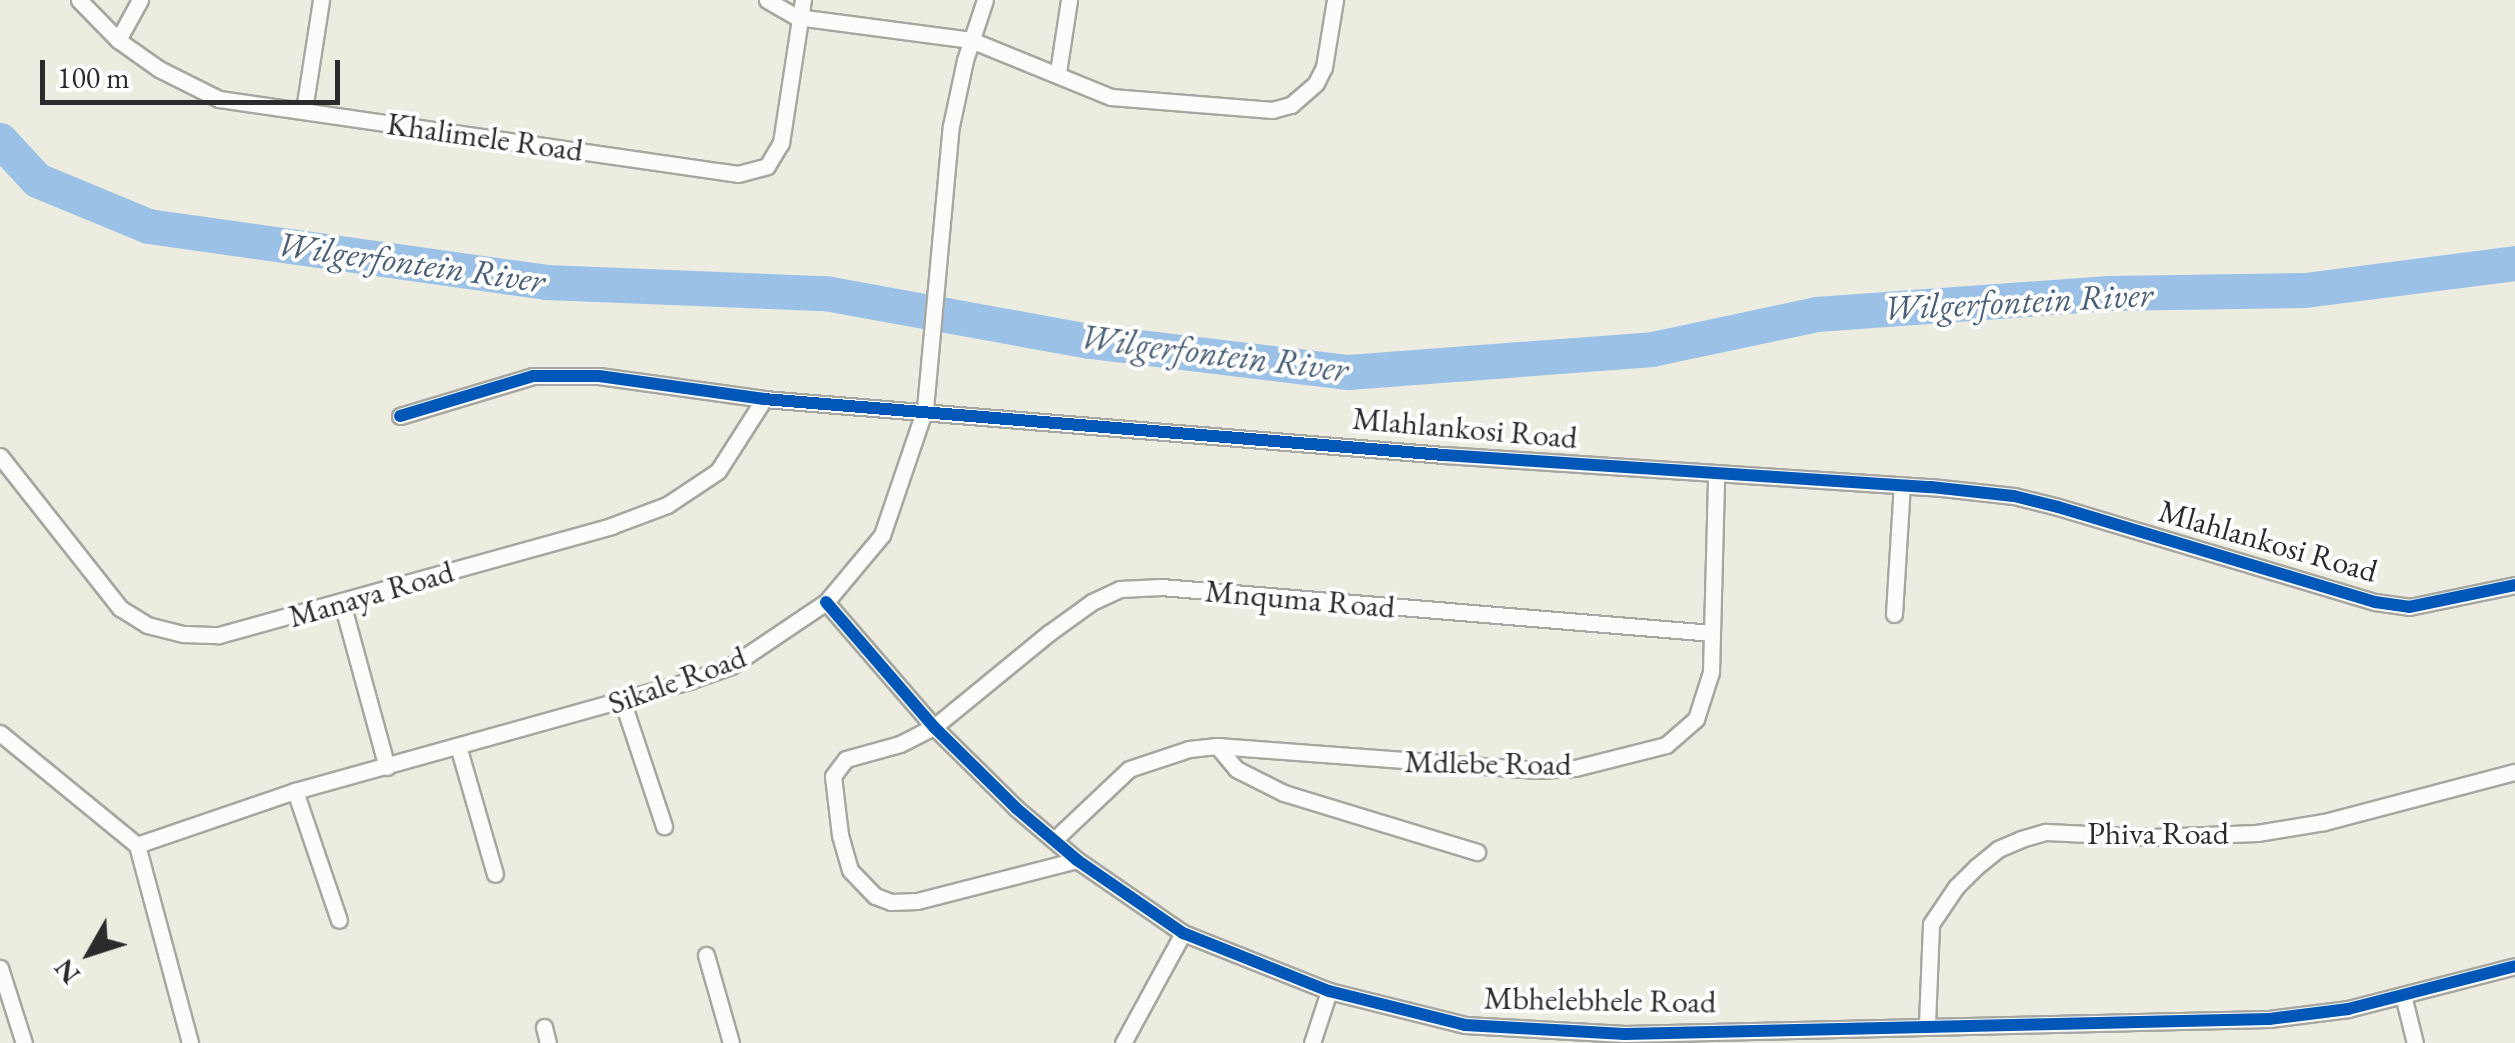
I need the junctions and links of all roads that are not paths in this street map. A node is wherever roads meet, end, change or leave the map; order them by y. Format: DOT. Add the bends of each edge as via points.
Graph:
graph roads {
  1 [pos="79,0"];
  2 [pos="140,0"];
  3 [pos="321,0"];
  4 [pos="767,0"];
  5 [pos="803,0"];
  6 [pos="985,0"];
  7 [pos="1069,0"];
  8 [pos="1335,0"];
  9 [pos="797,17"];
  10 [pos="118,40"];
  11 [pos="970,40"];
  12 [pos="1058,72"];
  13 [pos="304,110"];
  14 [pos="764,399"];
  15 [pos="925,409"];
  16 [pos="400,416"];
  17 [pos="0,456"];
  18 [pos="1716,475"];
  19 [pos="1902,485"];
  20 [pos="2515,585"];
  21 [pos="826,602"];
  22 [pos="342,603"];
  23 [pos="1894,614"];
  24 [pos="1712,633"];
  25 [pos="623,703"];
  26 [pos="934,727"];
  27 [pos="0,733"];
  28 [pos="458,746"];
  29 [pos="1217,746"];
  30 [pos="388,767"];
  31 [pos="2515,772"];
  32 [pos="295,791"];
  33 [pos="664,826"];
  34 [pos="1054,840"];
  35 [pos="137,845"];
  36 [pos="1477,852"];
  37 [pos="1077,860"];
  38 [pos="494,874"];
  39 [pos="339,920"];
  40 [pos="1184,934"];
  41 [pos="706,955"];
  42 [pos="2515,966"];
  43 [pos="0,968"];
  44 [pos="1329,990"];
  45 [pos="2404,994"];
  46 [pos="1927,1024"];
  47 [pos="19,1026"];
  48 [pos="0,1030"];
  49 [pos="1786,1035"];
  50 [pos="1625,1038"];
  51 [pos="24,1043"];
  52 [pos="190,1043"];
  53 [pos="731,1043"];
  54 [pos="1123,1043"];
  55 [pos="1312,1043"];
  56 [pos="2415,1043"];
  1 -- 10 [label="street, Khalimele Road"];
  2 -- 10 [label="street"];
  3 -- 13 [label="street"];
  4 -- 9 [label="street"];
  5 -- 9 [label="street, Khalimele Road"];
  6 -- 11 [label="street, Sikale Road"];
  7 -- 12 [label="street"];
  8 -- 12 [label="street" via="1324,68 1306,95 1272,110 1111,97"];
  9 -- 11 [label="street"];
  9 -- 13 [label="street, Khalimele Road" via="787,121 774,158 756,172"];
  10 -- 13 [label="street, Khalimele Road" via="201,92"];
  11 -- 12 [label="street"];
  11 -- 15 [label="street, Sikale Road" via="951,126"];
  14 -- 15 [label="street, Mlahlankosi Road"];
  14 -- 16 [label="street, Mlahlankosi Road" via="562,373 480,389"];
  14 -- 22 [label="street, Manaya Road" via="718,471 667,505"];
  15 -- 18 [label="street, Mlahlankosi Road"];
  15 -- 21 [label="street, Sikale Road" via="882,535"];
  17 -- 22 [label="street, Manaya Road" via="90,575 120,608 147,625 220,635"];
  18 -- 19 [label="street, Mlahlankosi Road"];
  18 -- 24 [label="street, Mdlebe Road"];
  19 -- 20 [label="street, Mlahlankosi Road" via="2058,506 2375,602 2408,607"];
  19 -- 23 [label="street"];
  21 -- 25 [label="street, Sikale Road" via="731,666"];
  21 -- 26 [label="street, Mbhelebhele Road"];
  22 -- 30 [label="street"];
  24 -- 26 [label="street, Mnquma Road" via="1120,589 1049,633"];
  24 -- 29 [label="street, Mdlebe Road" via="1711,672 1696,718 1666,745 1611,760 1537,770"];
  25 -- 28 [label="street, Sikale Road"];
  25 -- 33 [label="street"];
  26 -- 34 [label="street, Mbhelebhele Road"];
  26 -- 37 [label="street" via="846,759 833,776 840,835 850,870 862,884 891,902 917,901"];
  27 -- 35 [label="street"];
  28 -- 30 [label="street, Sikale Road"];
  28 -- 38 [label="street"];
  29 -- 34 [label="street, Mdlebe Road" via="1170,752 1129,770"];
  29 -- 36 [label="street" via="1236,769 1284,794"];
  30 -- 32 [label="street, Sikale Road"];
  31 -- 46 [label="street, Phiva Road" via="2257,833 2046,832 2020,838 1976,867 1932,924"];
  32 -- 35 [label="street, Sikale Road"];
  32 -- 39 [label="street"];
  34 -- 37 [label="street, Mbhelebhele Road"];
  35 -- 52 [label="street"];
  37 -- 40 [label="street, Mbhelebhele Road"];
  40 -- 44 [label="street, Mbhelebhele Road"];
  40 -- 54 [label="street"];
  41 -- 53 [label="street"];
  42 -- 45 [label="street, Mbhelebhele Road"];
  43 -- 47 [label="street"];
  44 -- 50 [label="street, Mbhelebhele Road" via="1465,1025"];
  44 -- 55 [label="street"];
  45 -- 46 [label="street, Mbhelebhele Road" via="2270,1019"];
  45 -- 56 [label="street"];
  46 -- 49 [label="street, Mbhelebhele Road"];
  47 -- 48 [label="street"];
  47 -- 51 [label="street"];
  49 -- 50 [label="street, Mbhelebhele Road"];
}
